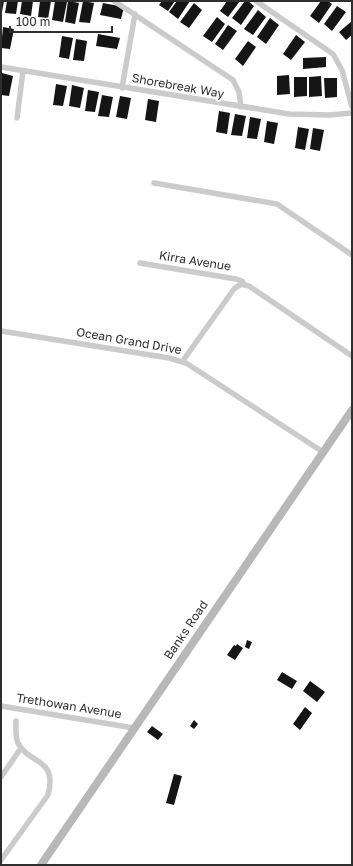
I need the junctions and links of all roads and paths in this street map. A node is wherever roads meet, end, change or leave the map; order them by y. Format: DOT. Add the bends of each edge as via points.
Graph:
graph roads {
  1 [pos="114,1"];
  2 [pos="256,1"];
  3 [pos="135,14"];
  4 [pos="1,67"];
  5 [pos="23,71"];
  6 [pos="122,88"];
  7 [pos="241,107"];
  8 [pos="352,107"];
  9 [pos="352,113"];
  10 [pos="17,118"];
  11 [pos="154,183"];
  12 [pos="352,255"];
  13 [pos="140,263"];
  14 [pos="244,284"];
  15 [pos="1,331"];
  16 [pos="352,356"];
  17 [pos="182,362"];
  18 [pos="352,410"];
  19 [pos="323,452"];
  20 [pos="1,706"];
  21 [pos="16,721"];
  22 [pos="134,728"];
  23 [pos="21,748"];
  24 [pos="3,769"];
  25 [pos="1,777"];
  26 [pos="1,860"];
  27 [pos="41,865"];
  1 -- 3 [label="street"];
  2 -- 8 [label="street" via="333,54 342,70"];
  3 -- 6 [label="street"];
  3 -- 7 [label="street" via="233,80 239,92"];
  4 -- 5 [label="street, Shorebreak Way"];
  5 -- 6 [label="street, Shorebreak Way"];
  5 -- 10 [label="street"];
  6 -- 7 [label="street, Shorebreak Way"];
  7 -- 9 [label="street, Shorebreak Way" via="289,114"];
  11 -- 12 [label="street" via="277,204"];
  13 -- 14 [label="street, Kirra Avenue" via="236,279"];
  14 -- 16 [label="street, Kirra Avenue"];
  14 -- 17 [label="street" via="234,289"];
  15 -- 17 [label="street, Ocean Grand Drive"];
  17 -- 19 [label="street, Ocean Grand Drive"];
  18 -- 19 [label="street, Banks Road"];
  19 -- 22 [label="street, Banks Road"];
  20 -- 22 [label="street, Trethowan Avenue"];
  21 -- 23 [label="street" via="17,741"];
  22 -- 27 [label="street, Banks Road"];
  23 -- 24 [label="street"];
  23 -- 26 [label="street" via="43,764 50,774 51,785 48,795"];
  24 -- 25 [label="street"];
}
